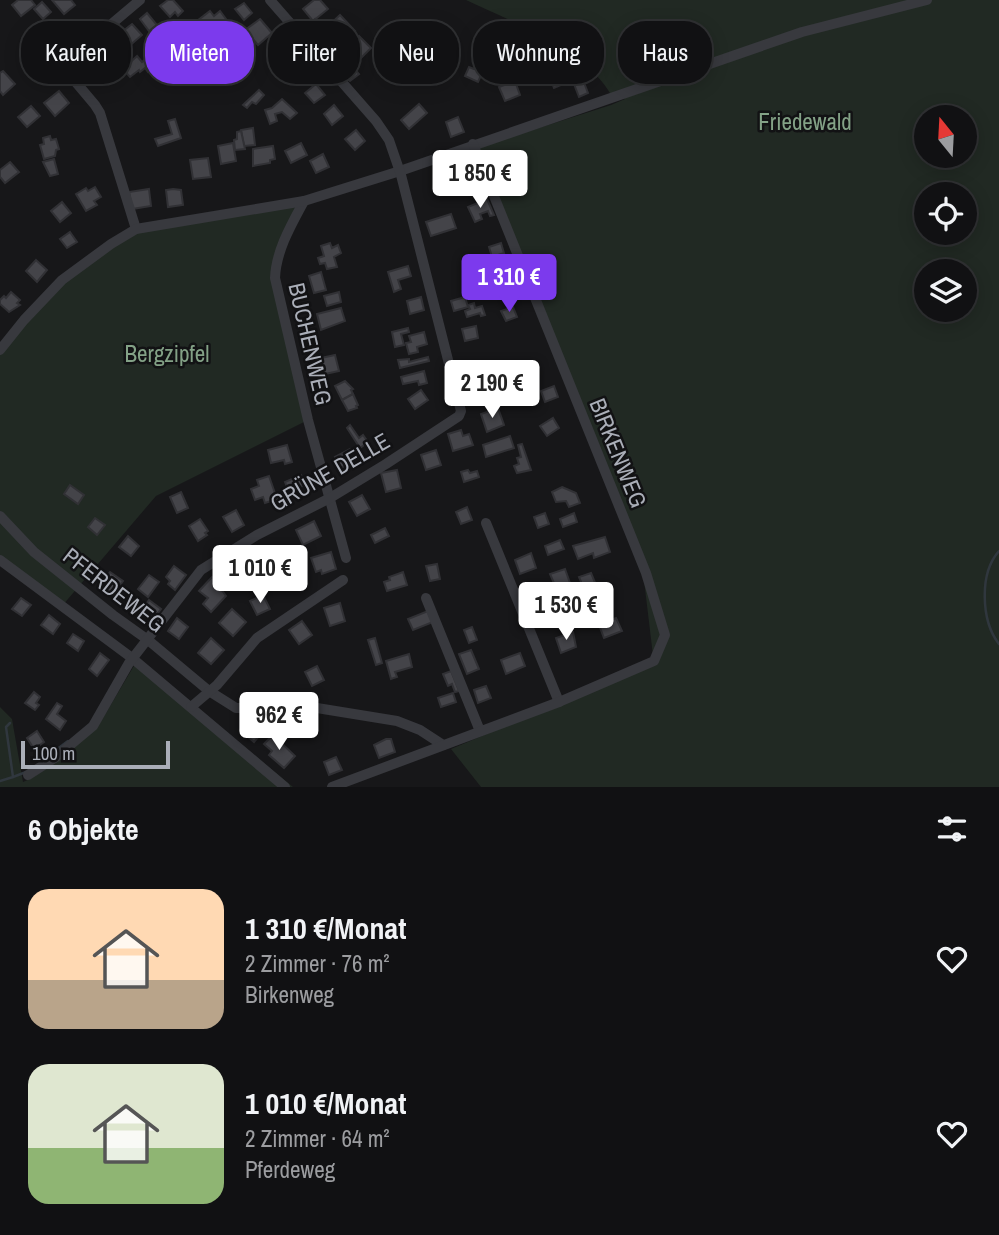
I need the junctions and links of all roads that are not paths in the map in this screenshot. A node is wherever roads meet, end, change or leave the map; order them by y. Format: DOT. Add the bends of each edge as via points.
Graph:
graph roads {
  1 [pos="140,0"];
  2 [pos="270,0"];
  3 [pos="927,0"];
  4 [pos="473,144"];
  5 [pos="400,171"];
  6 [pos="304,201"];
  7 [pos="136,229"];
  8 [pos="0,351"];
  9 [pos="330,498"];
  10 [pos="0,516"];
  11 [pos="486,523"];
  12 [pos="345,558"];
  13 [pos="0,560"];
  14 [pos="343,580"];
  15 [pos="426,598"];
  16 [pos="148,640"];
  17 [pos="132,658"];
  18 [pos="209,691"];
  19 [pos="559,702"];
  20 [pos="191,707"];
  21 [pos="480,731"];
  22 [pos="443,745"];
  23 [pos="28,775"];
  24 [pos="285,787"];
  25 [pos="332,787"];
  1 -- 7 [label="street" via="63,68 96,105"];
  2 -- 5 [label="street" via="376,121"];
  3 -- 4 [label="street" via="802,32"];
  4 -- 5 [label="street"];
  4 -- 19 [label="street, BIRKENWEG" via="646,573 665,635 654,661"];
  5 -- 6 [label="street"];
  5 -- 9 [label="street, GRÜNE DELLE" via="461,411"];
  6 -- 7 [label="street"];
  6 -- 9 [label="street, BUCHENWEG" via="276,265 275,278"];
  7 -- 8 [label="street" via="62,280"];
  9 -- 12 [label="street, BUCHENWEG"];
  9 -- 16 [label="street, GRÜNE DELLE" via="201,570"];
  10 -- 16 [label="street, PFERDEWEG" via="34,552"];
  11 -- 19 [label="street"];
  13 -- 17 [label="street"];
  14 -- 18 [label="street" via="257,638"];
  15 -- 21 [label="street"];
  16 -- 17 [label="street, GRÜNE DELLE"];
  16 -- 18 [label="street, PFERDEWEG"];
  17 -- 20 [label="street"];
  17 -- 23 [label="street, GRÜNE DELLE" via="93,726"];
  18 -- 20 [label="street"];
  18 -- 22 [label="street, PFERDEWEG" via="236,708 317,708 397,721"];
  19 -- 21 [label="street"];
  20 -- 24 [label="street"];
  21 -- 22 [label="street"];
  22 -- 25 [label="street"];
}
